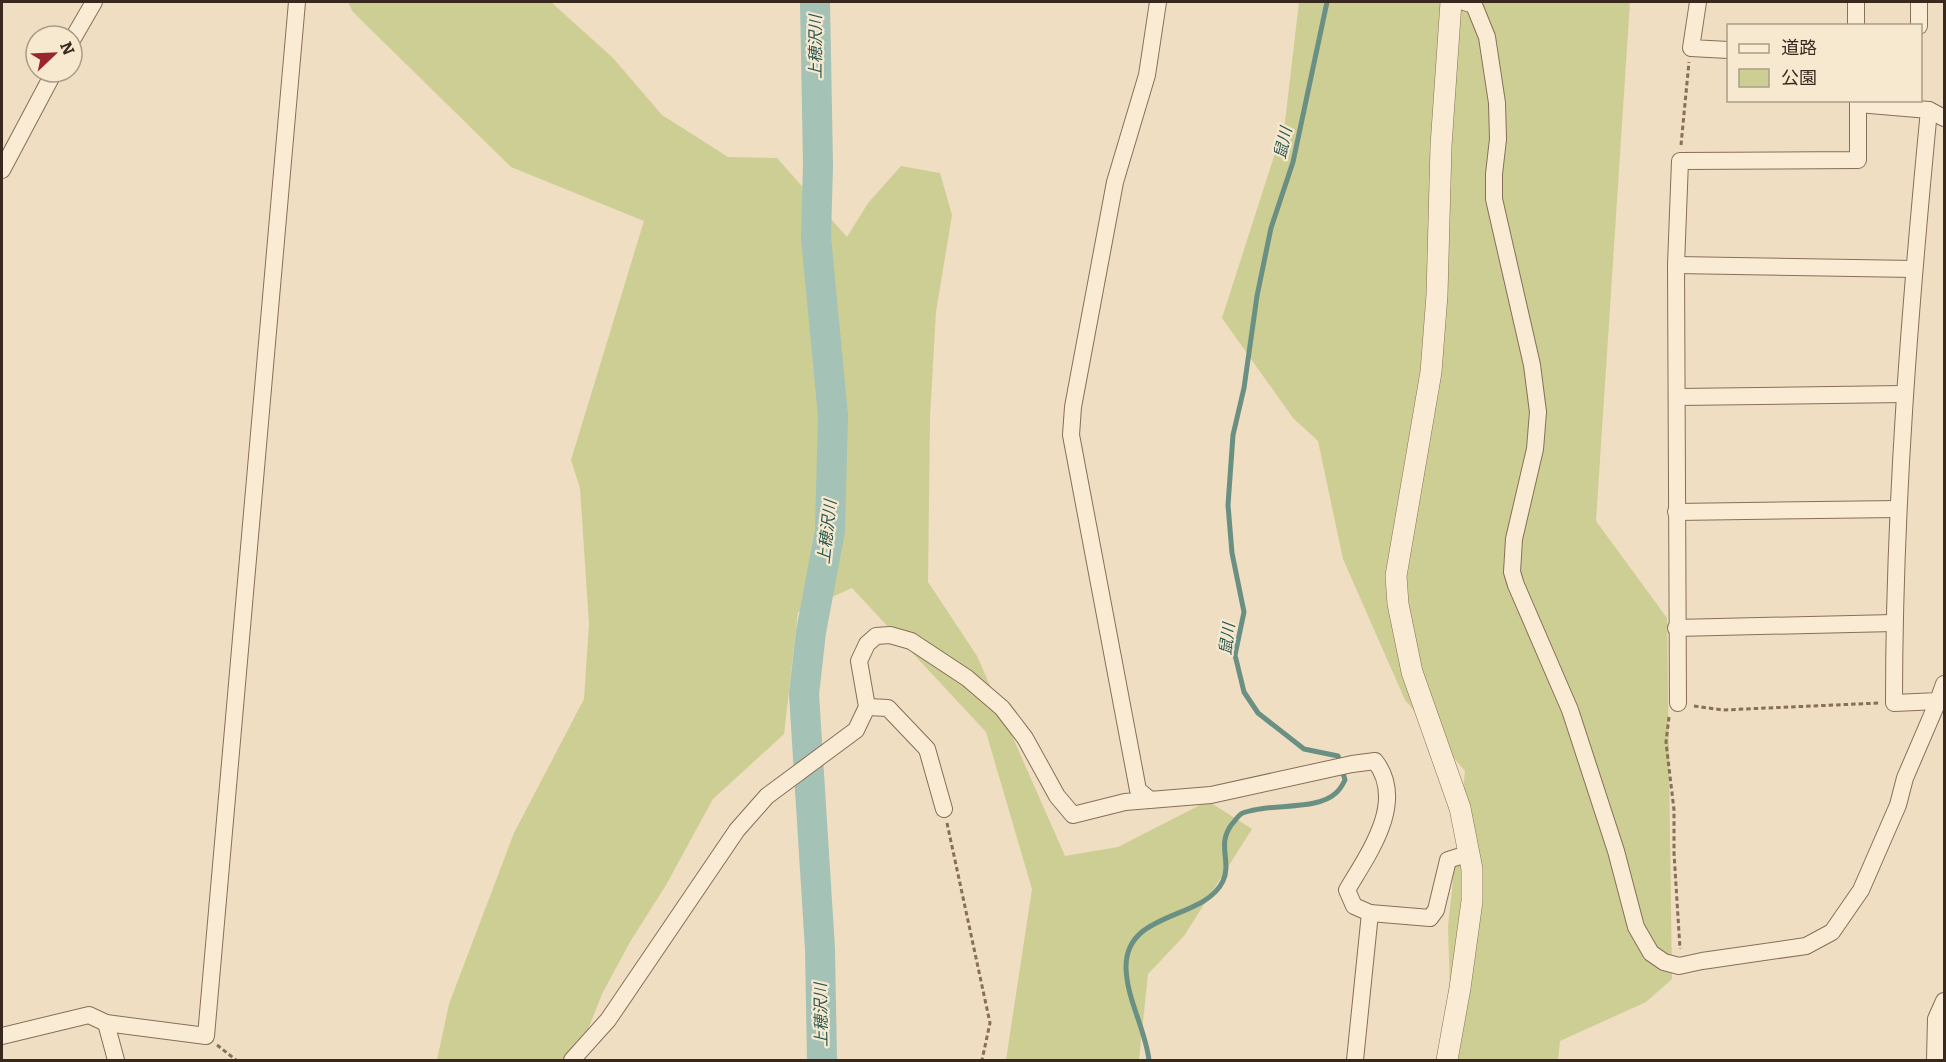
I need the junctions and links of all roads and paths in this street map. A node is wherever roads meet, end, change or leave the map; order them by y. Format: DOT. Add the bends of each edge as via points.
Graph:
graph roads {
  1 [pos="94,2"];
  2 [pos="297,2"];
  3 [pos="1158,2"];
  4 [pos="1451,2"];
  5 [pos="1464,2"];
  6 [pos="1698,2"];
  7 [pos="1856,2"];
  8 [pos="1919,2"];
  9 [pos="81,24"];
  10 [pos="1857,24"];
  11 [pos="1919,24"];
  12 [pos="1691,48"];
  13 [pos="1727,50"];
  14 [pos="48,84"];
  15 [pos="1858,102"];
  16 [pos="1922,106"];
  17 [pos="1944,118"];
  18 [pos="1680,161"];
  19 [pos="2,170"];
  20 [pos="1676,265"];
  21 [pos="1914,269"];
  22 [pos="1904,394"];
  23 [pos="1678,397"];
  24 [pos="1898,509"];
  25 [pos="1676,512"];
  26 [pos="1894,623"];
  27 [pos="1676,628"];
  28 [pos="1944,684"];
  29 [pos="1938,700"];
  30 [pos="1678,703"];
  31 [pos="1894,703"];
  32 [pos="867,707"];
  33 [pos="1149,799"];
  34 [pos="944,809"];
  35 [pos="1470,853"];
  36 [pos="1370,913"];
  37 [pos="1679,966"];
  38 [pos="1944,1001"];
  39 [pos="106,1023"];
  40 [pos="2,1036"];
  41 [pos="206,1036"];
  42 [pos="116,1060"];
  43 [pos="236,1060"];
  44 [pos="572,1060"];
  45 [pos="982,1060"];
  46 [pos="1355,1060"];
  47 [pos="1447,1060"];
  48 [pos="1935,1060"];
  1 -- 9 [label="street"];
  2 -- 41 [label="street"];
  3 -- 33 [label="street" via="1147,75 1115,182 1071,435 1138,790"];
  4 -- 35 [label="street" via="1431,372 1396,576 1412,672 1460,808"];
  5 -- 37 [label="street" via="1474,5 1487,37 1497,103 1494,199 1532,365 1538,412 1535,449 1514,539 1512,572 1570,710 1636,927 1651,954 1664,963"];
  6 -- 12 [label="street"];
  7 -- 10 [label="street"];
  8 -- 11 [label="street"];
  12 -- 13 [label="street"];
  12 -- 18 [label="path"];
  14 -- 19 [label="street"];
  15 -- 16 [label="street"];
  15 -- 18 [label="street" via="1858,160"];
  16 -- 17 [label="street"];
  16 -- 21 [label="street"];
  18 -- 20 [label="street"];
  20 -- 21 [label="street"];
  20 -- 23 [label="street"];
  21 -- 22 [label="street"];
  22 -- 23 [label="street"];
  22 -- 24 [label="street"];
  23 -- 25 [label="street"];
  24 -- 25 [label="street"];
  24 -- 26 [label="street"];
  25 -- 27 [label="street"];
  26 -- 27 [label="street"];
  26 -- 31 [label="street"];
  27 -- 30 [label="street"];
  28 -- 29 [label="street"];
  29 -- 31 [label="street"];
  29 -- 37 [label="street" via="1861,890 1832,932 1806,946"];
  30 -- 31 [label="path" via="1723,710"];
  30 -- 37 [label="path" via="1670,711 1666,742 1674,810"];
  32 -- 33 [label="street" via="859,661 867,644 883,635 911,641 967,678 1002,708 1073,815"];
  32 -- 34 [label="street" via="888,708 927,749"];
  32 -- 44 [label="street" via="856,730 767,796 737,830 608,1020"];
  33 -- 36 [label="street" via="1211,795 1376,761 1383,771 1387,802 1381,831 1347,890 1354,906"];
  34 -- 45 [label="path" via="990,1023"];
  35 -- 36 [label="street" via="1448,860 1436,910 1430,918"];
  35 -- 47 [label="street" via="1472,901"];
  36 -- 46 [label="street"];
  38 -- 48 [label="street" via="1936,1019"];
  39 -- 40 [label="street" via="89,1015"];
  39 -- 41 [label="street"];
  39 -- 42 [label="street"];
  41 -- 43 [label="path"];
}
